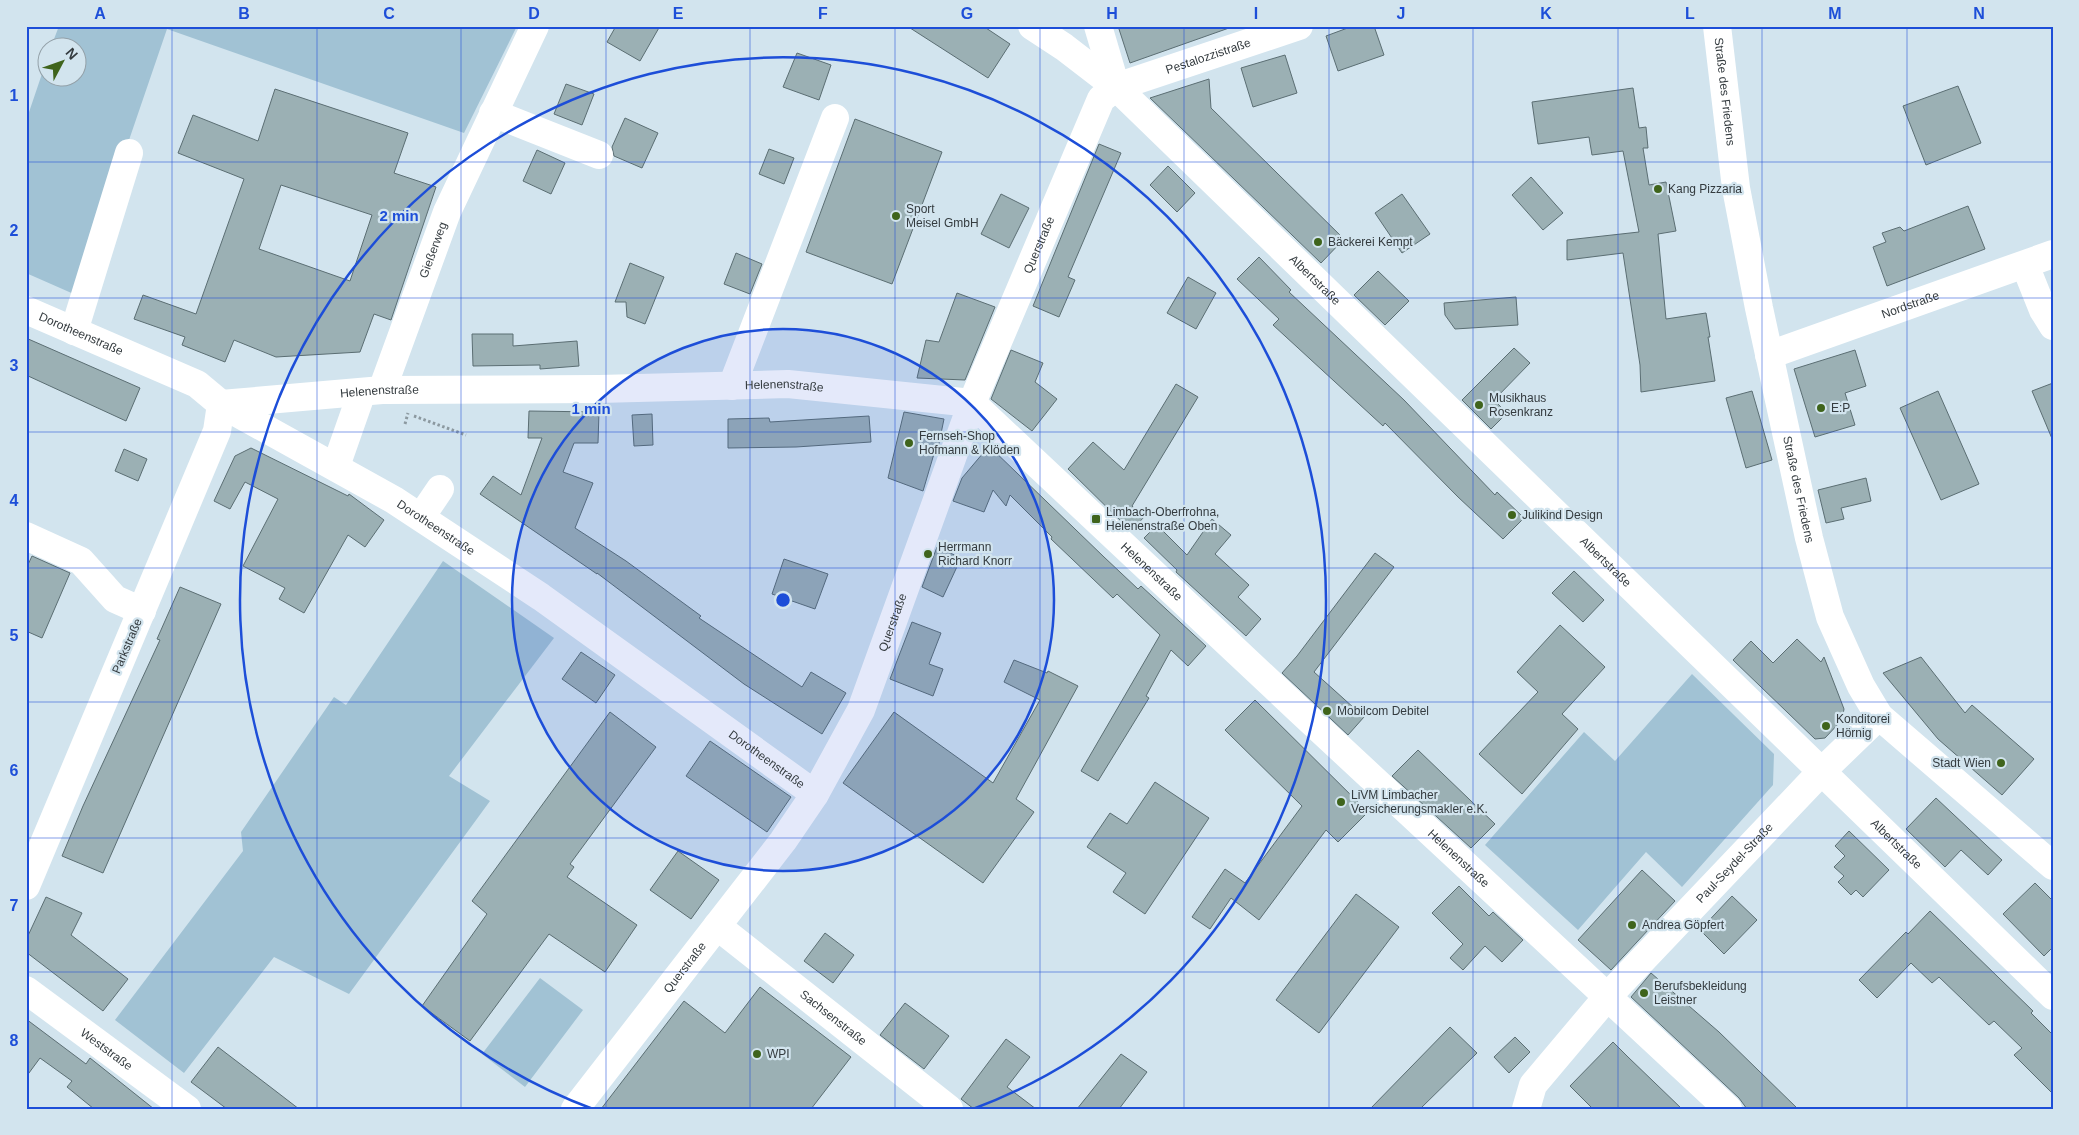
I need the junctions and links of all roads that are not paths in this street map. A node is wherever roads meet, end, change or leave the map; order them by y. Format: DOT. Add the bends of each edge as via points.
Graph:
graph roads {
  1 [pos="535,26"];
  2 [pos="1032,26"];
  3 [pos="1098,26"];
  4 [pos="1299,26"];
  5 [pos="1717,26"];
  6 [pos="1116,86"];
  7 [pos="493,113"];
  8 [pos="835,118"];
  9 [pos="129,153"];
  10 [pos="598,155"];
  11 [pos="2053,254"];
  12 [pos="2025,265"];
  13 [pos="26,310"];
  14 [pos="2053,326"];
  15 [pos="74,331"];
  16 [pos="1769,356"];
  17 [pos="732,386"];
  18 [pos="372,391"];
  19 [pos="972,403"];
  20 [pos="221,404"];
  21 [pos="336,466"];
  22 [pos="440,489"];
  23 [pos="420,517"];
  24 [pos="26,536"];
  25 [pos="142,611"];
  26 [pos="1879,716"];
  27 [pos="1821,772"];
  28 [pos="815,794"];
  29 [pos="2053,866"];
  30 [pos="26,886"];
  31 [pos="718,926"];
  32 [pos="26,990"];
  33 [pos="1608,996"];
  34 [pos="2053,996"];
  35 [pos="187,1109"];
  36 [pos="575,1109"];
  37 [pos="949,1109"];
  38 [pos="1526,1109"];
  39 [pos="1728,1109"];
  1 -- 7 [label="street, Gießerweg"];
  2 -- 6 [label="street, Albertstraße"];
  3 -- 6 [label="street"];
  4 -- 6 [label="street, Pestalozzistraße"];
  5 -- 16 [label="street, Straße des Friedens" via="1736,188"];
  6 -- 19 [label="street, Querstraße" via="1101,99"];
  6 -- 27 [label="street, Albertstraße"];
  7 -- 10 [label="street"];
  7 -- 18 [label="street, Gießerweg" via="447,212"];
  8 -- 17 [label="street"];
  9 -- 15 [label="street"];
  11 -- 12 [label="street, Nordstraße"];
  12 -- 14 [label="street"];
  12 -- 16 [label="street, Nordstraße"];
  13 -- 15 [label="street, Dorotheenstraße"];
  15 -- 20 [label="street, Dorotheenstraße" via="197,384"];
  16 -- 26 [label="street, Straße des Friedens" via="1830,617 1861,686"];
  17 -- 18 [label="street, Helenenstraße"];
  17 -- 19 [label="street, Helenenstraße" via="788,384"];
  18 -- 20 [label="street, Helenenstraße"];
  18 -- 21 [label="street, Gießerweg"];
  19 -- 28 [label="street, Querstraße" via="860,710"];
  19 -- 33 [label="street, Helenenstraße"];
  20 -- 21 [label="street, Dorotheenstraße"];
  20 -- 25 [label="street, Parkstraße" via="217,431"];
  21 -- 23 [label="street, Dorotheenstraße"];
  22 -- 23 [label="street"];
  23 -- 28 [label="street, Dorotheenstraße" via="541,597"];
  24 -- 25 [label="street" via="81,560 115,599"];
  25 -- 30 [label="street, Parkstraße"];
  26 -- 27 [label="street, Paul-Seydel-Straße"];
  26 -- 29 [label="street, Straße des Friedens"];
  27 -- 33 [label="street, Paul-Seydel-Straße"];
  27 -- 34 [label="street, Albertstraße"];
  28 -- 31 [label="street, Querstraße"];
  31 -- 36 [label="street, Querstraße"];
  31 -- 37 [label="street, Sachsenstraße"];
  32 -- 35 [label="street, Weststraße"];
  33 -- 38 [label="street, Paul-Seydel-Straße" via="1533,1085"];
  33 -- 39 [label="street, Helenenstraße"];
}
